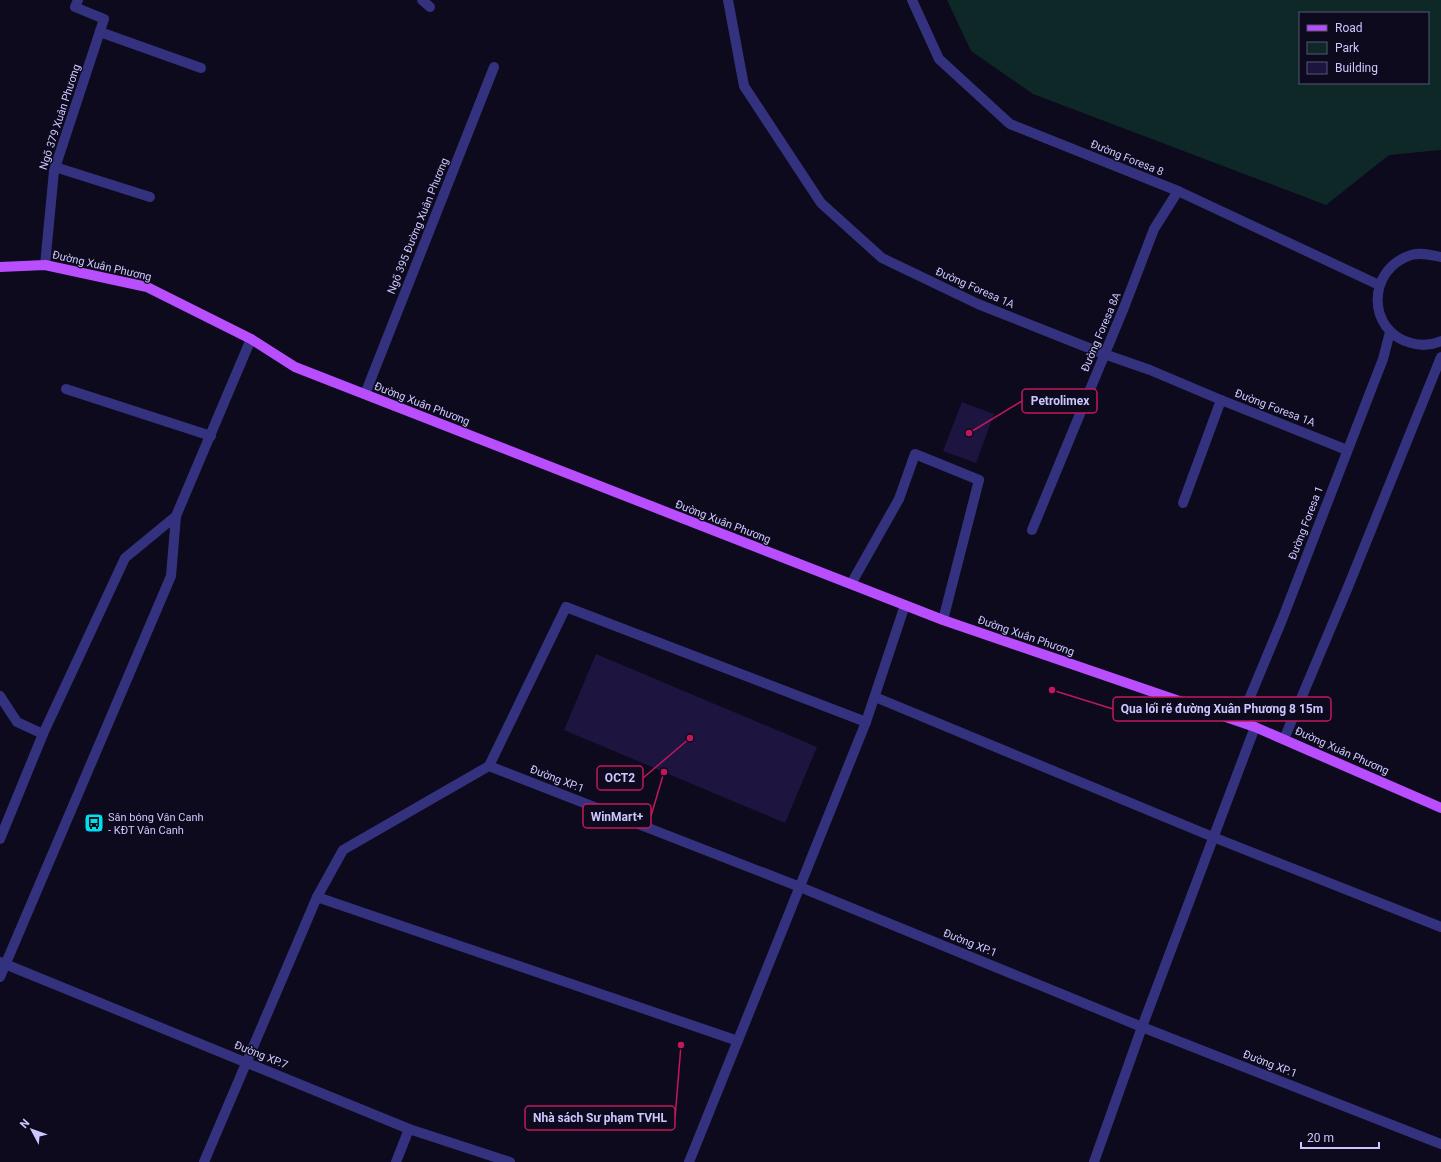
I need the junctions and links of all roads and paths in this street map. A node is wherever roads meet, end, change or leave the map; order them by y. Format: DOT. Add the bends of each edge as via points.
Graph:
graph roads {
  1 [pos="78,0"];
  2 [pos="422,0"];
  3 [pos="728,0"];
  4 [pos="912,0"];
  5 [pos="430,7"];
  6 [pos="100,32"];
  7 [pos="201,68"];
  8 [pos="494,68"];
  9 [pos="55,167"];
  10 [pos="1178,191"];
  11 [pos="150,197"];
  12 [pos="1441,257"];
  13 [pos="45,264"];
  14 [pos="0,267"];
  15 [pos="1380,285"];
  16 [pos="1390,332"];
  17 [pos="250,340"];
  18 [pos="1441,341"];
  19 [pos="1104,354"];
  20 [pos="1441,357"];
  21 [pos="66,389"];
  22 [pos="365,394"];
  23 [pos="1222,400"];
  24 [pos="211,436"];
  25 [pos="1347,450"];
  26 [pos="1183,503"];
  27 [pos="176,516"];
  28 [pos="1032,530"];
  29 [pos="851,584"];
  30 [pos="905,605"];
  31 [pos="943,620"];
  32 [pos="0,696"];
  33 [pos="875,697"];
  34 [pos="1240,721"];
  35 [pos="866,722"];
  36 [pos="1255,727"];
  37 [pos="43,734"];
  38 [pos="1284,739"];
  39 [pos="489,766"];
  40 [pos="1441,808"];
  41 [pos="1,835"];
  42 [pos="1213,837"];
  43 [pos="800,887"];
  44 [pos="317,897"];
  45 [pos="1441,927"];
  46 [pos="3,963"];
  47 [pos="0,977"];
  48 [pos="1142,1027"];
  49 [pos="738,1041"];
  50 [pos="247,1063"];
  51 [pos="409,1129"];
  52 [pos="1441,1144"];
  53 [pos="204,1162"];
  54 [pos="396,1162"];
  55 [pos="510,1162"];
  56 [pos="689,1162"];
  57 [pos="1094,1162"];
  1 -- 6 [label="street, Ngõ 379 Xuân Phương" via="75,8 104,19"];
  2 -- 5 [label="street"];
  3 -- 19 [label="street, Đường Foresa 1A" via="744,86 821,203 882,258 978,304"];
  4 -- 10 [label="street, Đường Foresa 8" via="939,59 1010,124"];
  6 -- 7 [label="street"];
  6 -- 9 [label="street, Ngõ 379 Xuân Phương"];
  8 -- 22 [label="street, Ngõ 395 Đường Xuân Phương"];
  9 -- 11 [label="street"];
  9 -- 13 [label="street, Ngõ 379 Xuân Phương"];
  10 -- 15 [label="street, Đường Foresa 8"];
  10 -- 19 [label="street, Đường Foresa 8A" via="1154,229"];
  12 -- 15 [label="street" via="1427,254 1411,255 1398,261 1386,272"];
  13 -- 14 [label="main road, Đường Xuân Phương"];
  13 -- 17 [label="main road, Đường Xuân Phương" via="147,287"];
  15 -- 16 [label="street" via="1378,310"];
  16 -- 18 [label="street" via="1403,341 1419,345"];
  16 -- 25 [label="street, Đường Foresa 1"];
  17 -- 22 [label="main road, Đường Xuân Phương" via="295,366"];
  17 -- 24 [label="street"];
  19 -- 23 [label="street, Đường Foresa 1A"];
  19 -- 28 [label="street, Đường Foresa 8A"];
  20 -- 38 [label="street"];
  21 -- 24 [label="street"];
  22 -- 29 [label="main road, Đường Xuân Phương"];
  23 -- 25 [label="street, Đường Foresa 1A"];
  23 -- 26 [label="street"];
  24 -- 27 [label="street"];
  25 -- 34 [label="street, Đường Foresa 1"];
  27 -- 37 [label="street" via="125,558"];
  27 -- 46 [label="street" via="171,576"];
  29 -- 30 [label="main road, Đường Xuân Phương"];
  29 -- 31 [label="street" via="899,499 915,454 979,480"];
  30 -- 31 [label="main road, Đường Xuân Phương"];
  30 -- 33 [label="street"];
  31 -- 34 [label="main road, Đường Xuân Phương"];
  32 -- 37 [label="street" via="17,722"];
  33 -- 35 [label="street"];
  33 -- 42 [label="street"];
  34 -- 36 [label="main road, Đường Xuân Phương"];
  35 -- 39 [label="street" via="566,607"];
  35 -- 43 [label="street"];
  36 -- 38 [label="main road, Đường Xuân Phương"];
  36 -- 42 [label="street"];
  37 -- 41 [label="street"];
  38 -- 40 [label="main road, Đường Xuân Phương"];
  39 -- 43 [label="street, Đường XP.1"];
  39 -- 44 [label="street" via="343,850"];
  42 -- 45 [label="street"];
  42 -- 48 [label="street"];
  43 -- 48 [label="street, Đường XP.1"];
  43 -- 49 [label="street"];
  44 -- 49 [label="street"];
  44 -- 50 [label="street"];
  46 -- 47 [label="street"];
  46 -- 50 [label="street, Đường XP.7"];
  48 -- 52 [label="street, Đường XP.1"];
  48 -- 57 [label="street"];
  49 -- 56 [label="street"];
  50 -- 51 [label="street, Đường XP.7"];
  50 -- 53 [label="street"];
  51 -- 54 [label="street"];
  51 -- 55 [label="street, Đường XP.7"];
}
